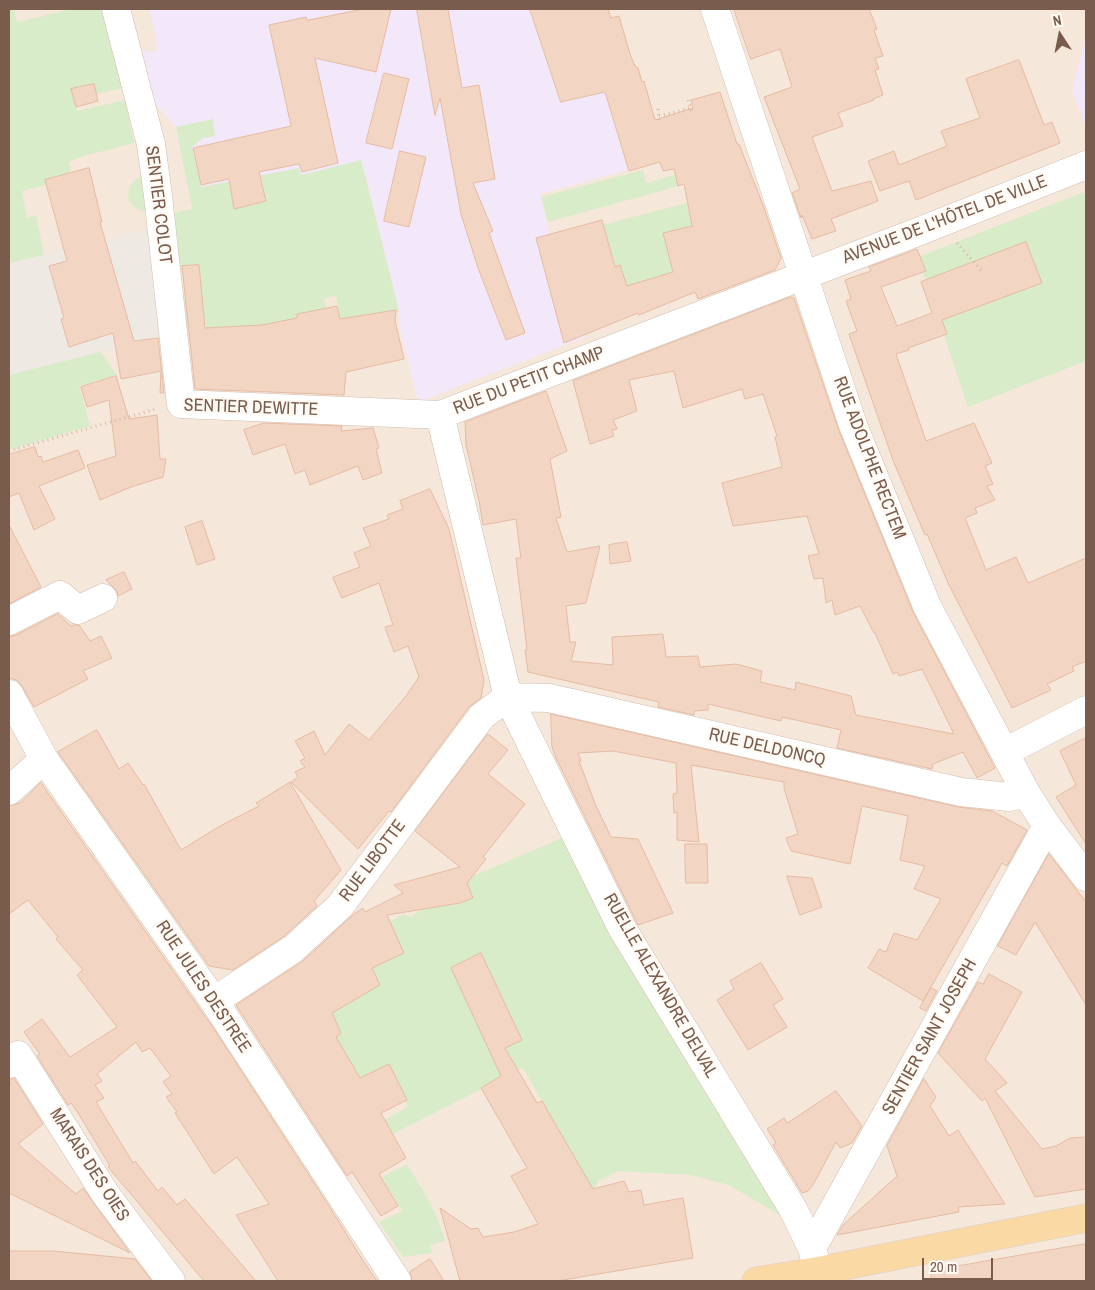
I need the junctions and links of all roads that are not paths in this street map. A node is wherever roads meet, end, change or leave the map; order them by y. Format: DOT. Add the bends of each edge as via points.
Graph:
graph roads {
  1 [pos="116,9"];
  2 [pos="715,9"];
  3 [pos="1086,165"];
  4 [pos="804,276"];
  5 [pos="181,404"];
  6 [pos="440,415"];
  7 [pos="103,598"];
  8 [pos="9,621"];
  9 [pos="9,694"];
  10 [pos="508,697"];
  11 [pos="1086,710"];
  12 [pos="1005,752"];
  13 [pos="44,759"];
  14 [pos="9,791"];
  15 [pos="1026,793"];
  16 [pos="1047,826"];
  17 [pos="1086,877"];
  18 [pos="214,1001"];
  19 [pos="12,1054"];
  20 [pos="1086,1218"];
  21 [pos="815,1260"];
  22 [pos="170,1281"];
  23 [pos="396,1281"];
  24 [pos="756,1281"];
  1 -- 5 [label="street, SENTIER COLOT" via="151,144"];
  2 -- 4 [label="street, RUE ADOLPHE RECTEM"];
  3 -- 4 [label="street, AVENUE DE L'HÔTEL DE VILLE"];
  4 -- 6 [label="street, RUE DU PETIT CHAMP" via="552,361"];
  4 -- 12 [label="street, RUE ADOLPHE RECTEM" via="853,425 927,606"];
  5 -- 6 [label="street, SENTIER DEWITTE"];
  6 -- 10 [label="street, RUE DU PETIT CHAMP"];
  7 -- 8 [label="street" via="78,610 60,595"];
  9 -- 13 [label="street, RUE JULES DESTRÉE"];
  10 -- 15 [label="street, RUE DELDONCQ" via="549,698 961,792 1009,797"];
  10 -- 18 [label="street, RUE LIBOTTE" via="482,716 340,906 293,949"];
  10 -- 21 [label="street, RUELLE ALEXANDRE DELVAL" via="622,928 793,1209"];
  11 -- 12 [label="street"];
  12 -- 15 [label="street, RUE ADOLPHE RECTEM"];
  13 -- 14 [label="street"];
  13 -- 18 [label="street, RUE JULES DESTRÉE"];
  15 -- 16 [label="street, RUE ADOLPHE RECTEM"];
  16 -- 17 [label="street, RUE ADOLPHE RECTEM"];
  16 -- 21 [label="street, SENTIER SAINT JOSEPH"];
  18 -- 23 [label="street, RUE JULES DESTRÉE"];
  19 -- 22 [label="street, MARAIS DES OIES" via="106,1195"];
  20 -- 21 [label="main road"];
  21 -- 24 [label="main road"];
}
